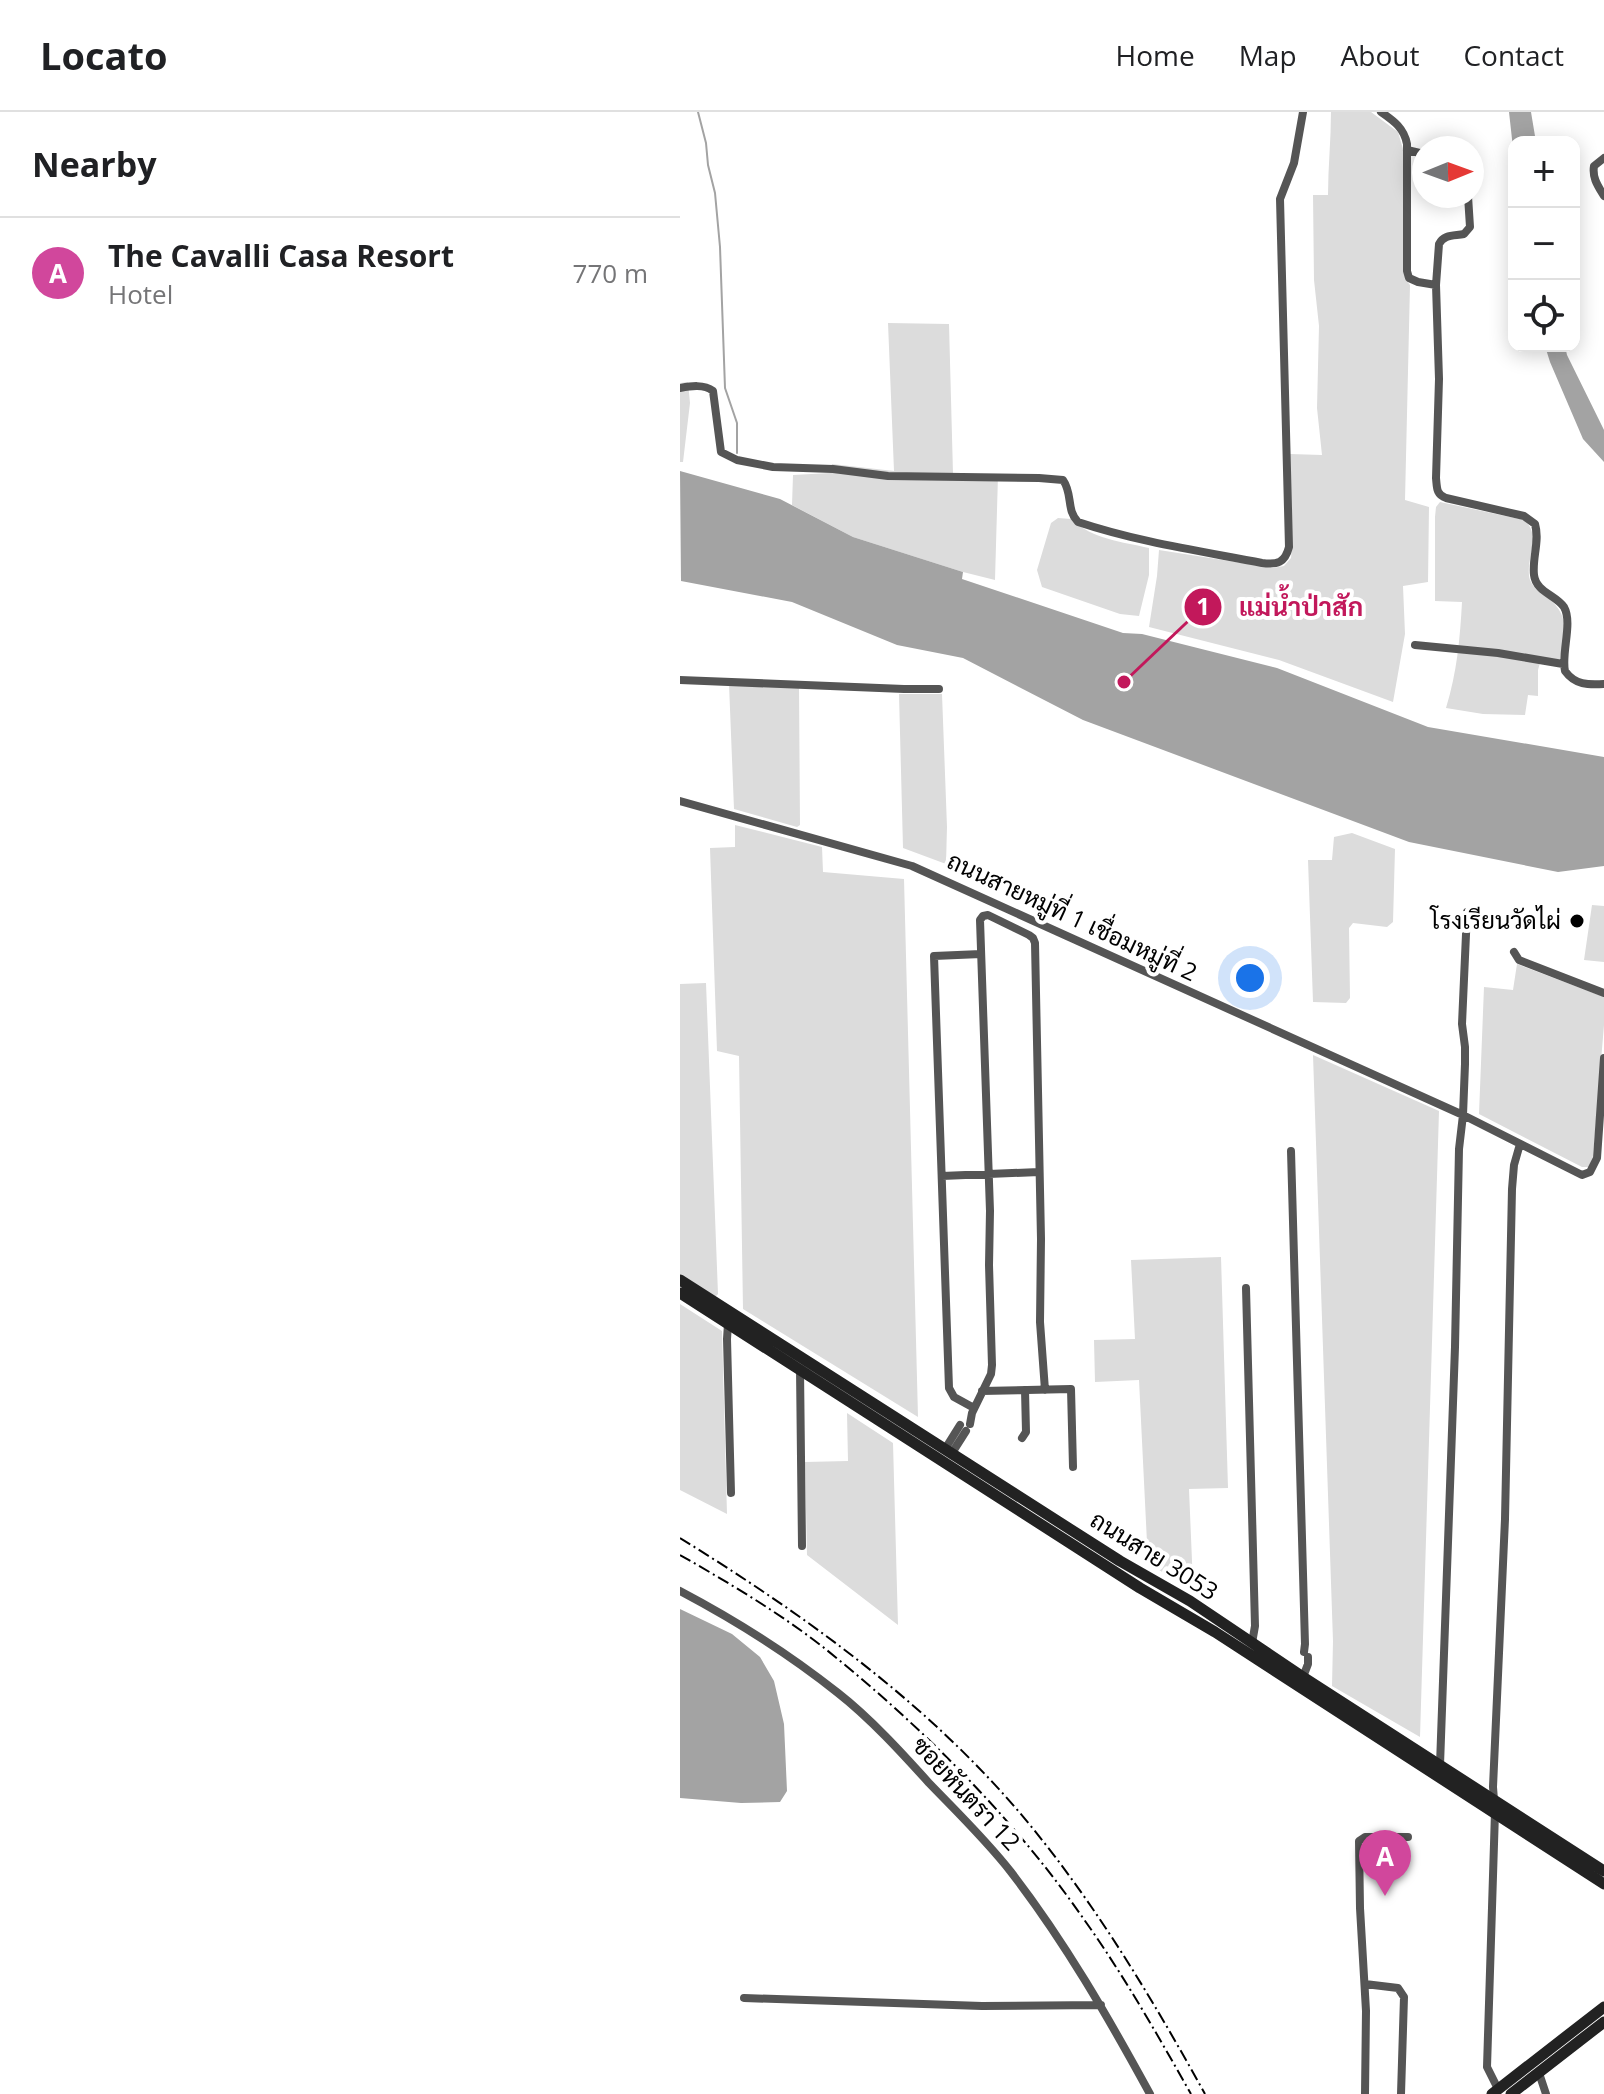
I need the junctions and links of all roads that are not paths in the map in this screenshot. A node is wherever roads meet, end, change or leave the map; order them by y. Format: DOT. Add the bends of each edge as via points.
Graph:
graph roads {
  1 [pos="1303,112"];
  2 [pos="1381,112"];
  3 [pos="1407,150"];
  4 [pos="1412,151"];
  5 [pos="1604,158"];
  6 [pos="1604,196"];
  7 [pos="1469,208"];
  8 [pos="1436,285"];
  9 [pos="680,388"];
  10 [pos="1415,645"];
  11 [pos="1563,664"];
  12 [pos="680,680"];
  13 [pos="1604,684"];
  14 [pos="939,689"];
  15 [pos="680,801"];
  16 [pos="1467,912"];
  17 [pos="1514,952"];
  18 [pos="981,954"];
  19 [pos="1604,993"];
  20 [pos="1604,1058"];
  21 [pos="1463,1115"];
  22 [pos="1520,1144"];
  23 [pos="1291,1151"];
  24 [pos="1039,1172"];
  25 [pos="989,1174"];
  26 [pos="942,1176"];
  27 [pos="680,1280"];
  28 [pos="1246,1288"];
  29 [pos="680,1293"];
  30 [pos="728,1324"];
  31 [pos="800,1369"];
  32 [pos="1025,1390"];
  33 [pos="1045,1390"];
  34 [pos="982,1391"];
  35 [pos="973,1411"];
  36 [pos="1022,1438"];
  37 [pos="948,1451"];
  38 [pos="1073,1467"];
  39 [pos="731,1493"];
  40 [pos="1074,1516"];
  41 [pos="1069,1528"];
  42 [pos="802,1546"];
  43 [pos="1159,1583"];
  44 [pos="680,1591"];
  45 [pos="1153,1595"];
  46 [pos="1252,1643"];
  47 [pos="1301,1676"];
  48 [pos="1440,1765"];
  49 [pos="1494,1806"];
  50 [pos="1408,1837"];
  51 [pos="1604,1871"];
  52 [pos="1604,1884"];
  53 [pos="1365,1984"];
  54 [pos="744,1998"];
  55 [pos="1101,2005"];
  56 [pos="1604,2007"];
  57 [pos="1604,2022"];
  58 [pos="1539,2073"];
  59 [pos="1495,2092"];
  60 [pos="1150,2094"];
  61 [pos="1365,2094"];
  62 [pos="1401,2094"];
  63 [pos="1511,2094"];
  64 [pos="1546,2094"];
  1 -- 9 [label="street" via="1294,163 1280,199 1289,547 1282,562 1273,565 1155,543 1078,522 1063,480 888,476 737,460 721,452 713,391"];
  2 -- 3 [label="street" via="1405,133"];
  3 -- 4 [label="street"];
  3 -- 8 [label="street" via="1407,271 1412,280"];
  5 -- 6 [label="street" via="1593,171"];
  7 -- 8 [label="street" via="1468,232 1445,237 1439,244"];
  8 -- 11 [label="street" via="1438,493 1524,516 1535,524 1537,585 1566,612"];
  10 -- 11 [label="street"];
  11 -- 13 [label="street" via="1579,683"];
  12 -- 14 [label="street"];
  15 -- 21 [label="street, ถนนสายหมู่ที่ 1 เชื่อมหมู่ที่ 2" via="912,866"];
  16 -- 21 [label="street"];
  17 -- 19 [label="street" via="1519,960"];
  18 -- 24 [label="street" via="983,916 1029,935 1035,943"];
  18 -- 25 [label="street"];
  18 -- 26 [label="street" via="934,956"];
  20 -- 22 [label="street, ถนนสายหมู่ที่ 1 เชื่อมหมู่ที่ 2" via="1597,1158 1590,1172 1582,1175"];
  21 -- 22 [label="street, ถนนสายหมู่ที่ 1 เชื่อมหมู่ที่ 2"];
  21 -- 48 [label="street"];
  22 -- 49 [label="street" via="1512,1189"];
  23 -- 47 [label="street" via="1306,1652"];
  24 -- 25 [label="street"];
  24 -- 33 [label="street"];
  25 -- 26 [label="street"];
  25 -- 34 [label="street" via="992,1365"];
  26 -- 35 [label="street" via="949,1388"];
  27 -- 37 [label="main road, ถนนสาย 3053"];
  28 -- 46 [label="street"];
  29 -- 30 [label="main road, ถนนสาย 3053"];
  30 -- 31 [label="main road, ถนนสาย 3053"];
  30 -- 39 [label="street"];
  31 -- 42 [label="street"];
  31 -- 45 [label="main road, ถนนสาย 3053"];
  32 -- 33 [label="street"];
  32 -- 34 [label="street"];
  32 -- 36 [label="street"];
  33 -- 38 [label="street" via="1071,1389"];
  34 -- 35 [label="street"];
  35 -- 37 [label="street"];
  37 -- 41 [label="main road, ถนนสาย 3053"];
  40 -- 41 [label="street"];
  41 -- 43 [label="main road, ถนนสาย 3053"];
  43 -- 45 [label="main road"];
  43 -- 46 [label="main road, ถนนสาย 3053"];
  44 -- 55 [label="street, ซอยหันตรา 12" via="798,1663 877,1729 1009,1870"];
  45 -- 49 [label="main road, ถนนสาย 3053"];
  46 -- 47 [label="main road, ถนนสาย 3053"];
  47 -- 48 [label="main road, ถนนสาย 3053"];
  48 -- 49 [label="main road, ถนนสาย 3053"];
  49 -- 51 [label="main road, ถนนสาย 3053"];
  49 -- 52 [label="main road, ถนนสาย 3053"];
  49 -- 59 [label="street" via="1487,2067"];
  50 -- 53 [label="street" via="1359,1841"];
  53 -- 61 [label="street"];
  53 -- 62 [label="street" via="1398,1988 1404,1997"];
  54 -- 55 [label="street"];
  55 -- 60 [label="street, ซอยหันตรา 12"];
  56 -- 59 [label="main road"];
  57 -- 58 [label="main road"];
  58 -- 63 [label="main road"];
  58 -- 64 [label="street"];
}
